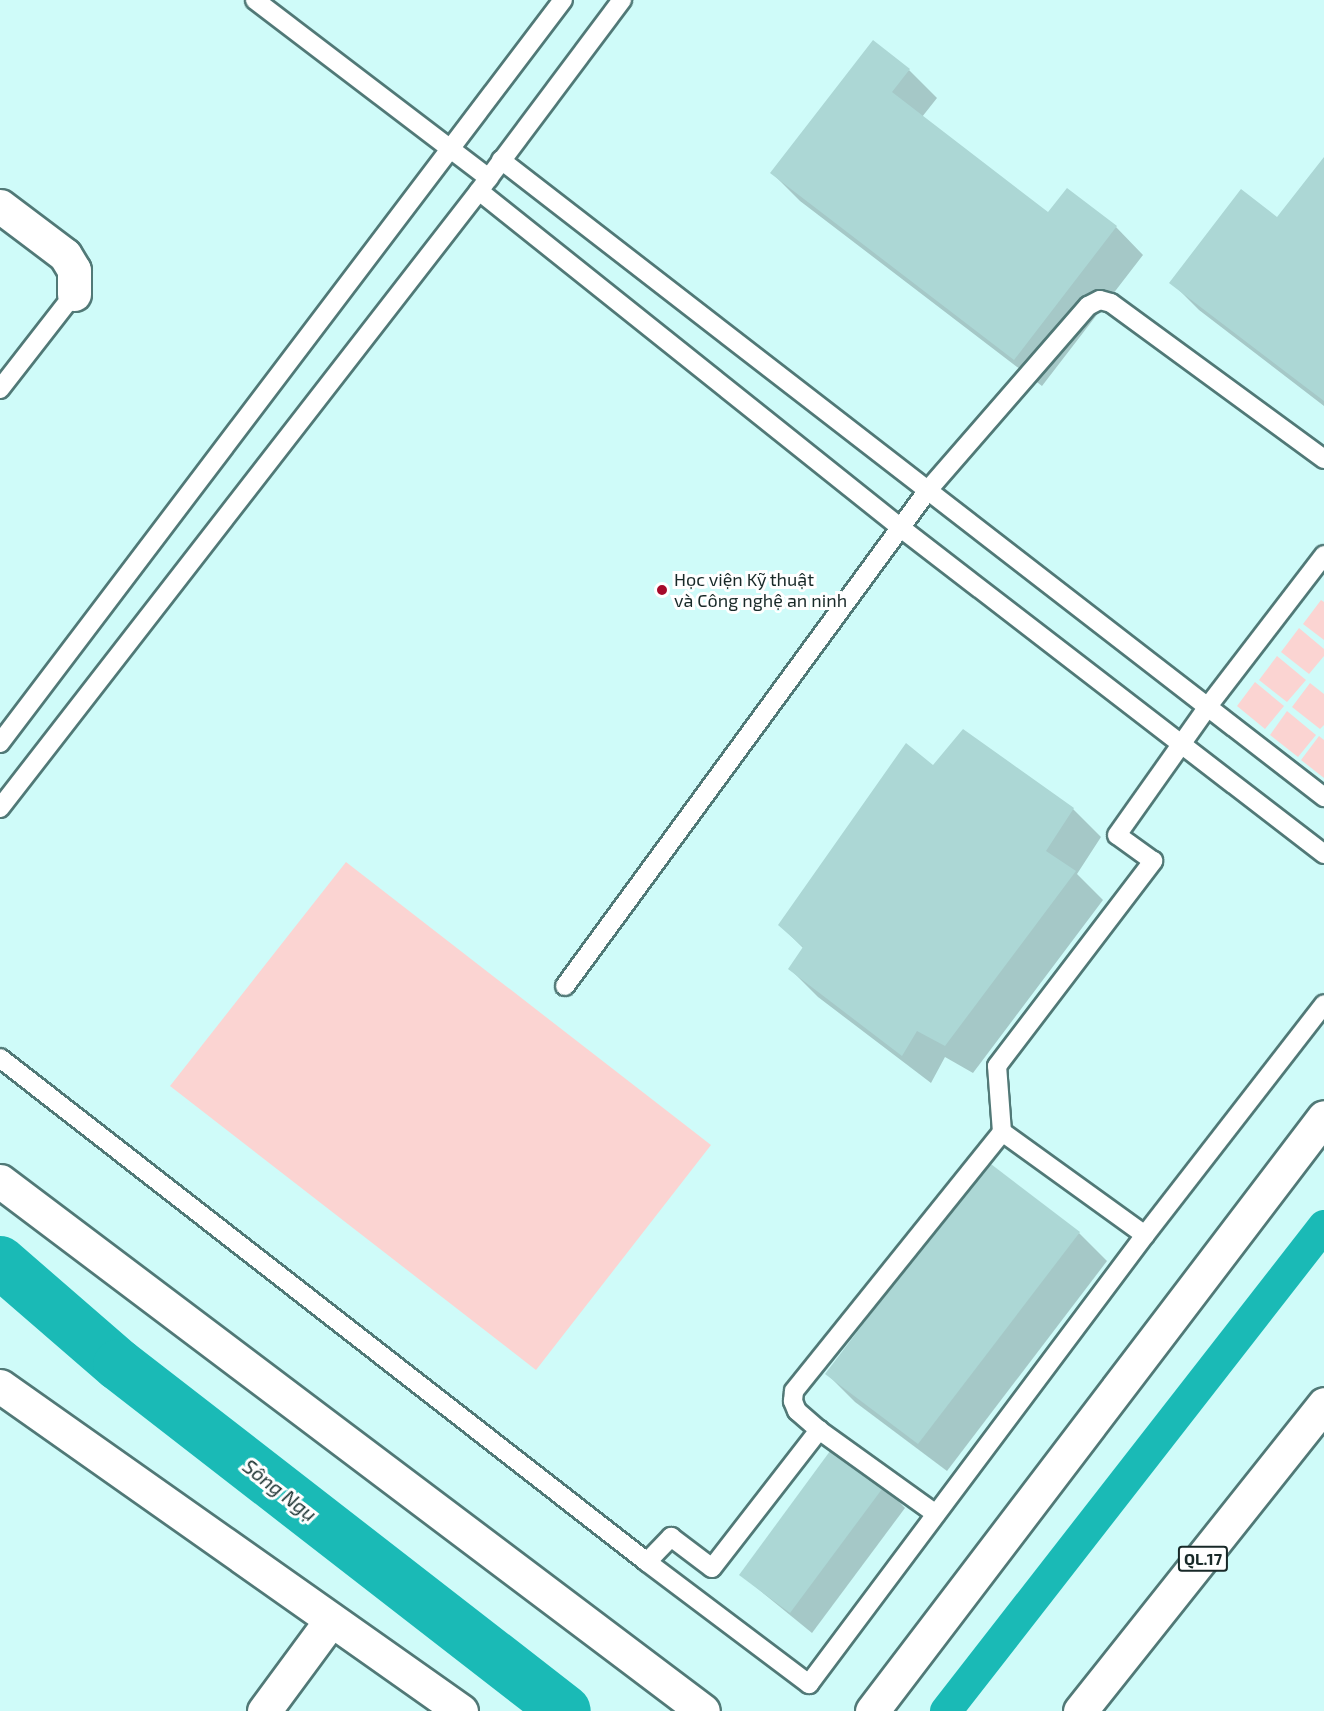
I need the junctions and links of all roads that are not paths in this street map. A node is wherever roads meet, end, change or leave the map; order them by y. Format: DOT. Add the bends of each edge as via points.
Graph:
graph roads {
  1 [pos="255,0"];
  2 [pos="563,0"];
  3 [pos="622,0"];
  4 [pos="452,150"];
  5 [pos="501,160"];
  6 [pos="484,184"];
  7 [pos="0,206"];
  8 [pos="74,294"];
  9 [pos="0,389"];
  10 [pos="1324,459"];
  11 [pos="928,490"];
  12 [pos="901,528"];
  13 [pos="1324,555"];
  14 [pos="1209,705"];
  15 [pos="0,743"];
  16 [pos="1181,743"];
  17 [pos="1324,796"];
  18 [pos="0,808"];
  19 [pos="1324,854"];
  20 [pos="565,986"];
  21 [pos="1324,1004"];
  22 [pos="0,1058"];
  23 [pos="1324,1117"];
  24 [pos="1002,1132"];
  25 [pos="0,1180"];
  26 [pos="1145,1234"];
  27 [pos="0,1386"];
  28 [pos="1324,1404"];
  29 [pos="819,1430"];
  30 [pos="936,1514"];
  31 [pos="647,1562"];
  32 [pos="332,1620"];
  33 [pos="264,1711"];
  34 [pos="461,1711"];
  35 [pos="703,1711"];
  36 [pos="872,1711"];
  37 [pos="1080,1711"];
  1 -- 4 [label="lane"];
  2 -- 4 [label="lane"];
  3 -- 5 [label="lane"];
  4 -- 6 [label="lane"];
  4 -- 15 [label="lane"];
  5 -- 6 [label="lane"];
  5 -- 11 [label="lane"];
  6 -- 12 [label="lane"];
  6 -- 18 [label="lane"];
  7 -- 8 [label="main road" via="65,255 74,270"];
  8 -- 9 [label="lane"];
  10 -- 11 [label="lane" via="1111,303 1100,300 1088,306"];
  11 -- 12 [label="lane"];
  11 -- 14 [label="lane"];
  12 -- 16 [label="lane"];
  12 -- 20 [label="lane"];
  13 -- 14 [label="lane"];
  14 -- 16 [label="lane"];
  14 -- 17 [label="lane"];
  16 -- 19 [label="lane"];
  16 -- 24 [label="lane" via="1117,836 1153,861 997,1066"];
  21 -- 26 [label="lane"];
  22 -- 31 [label="lane"];
  23 -- 36 [label="main road"];
  24 -- 26 [label="lane"];
  24 -- 29 [label="lane" via="794,1391 797,1411"];
  25 -- 35 [label="main road"];
  26 -- 30 [label="lane"];
  27 -- 32 [label="main road"];
  28 -- 37 [label="main road, QL.17"];
  29 -- 30 [label="lane"];
  29 -- 31 [label="lane" via="712,1568 670,1537"];
  30 -- 31 [label="lane" via="809,1683"];
  32 -- 33 [label="main road"];
  32 -- 34 [label="main road"];
}
